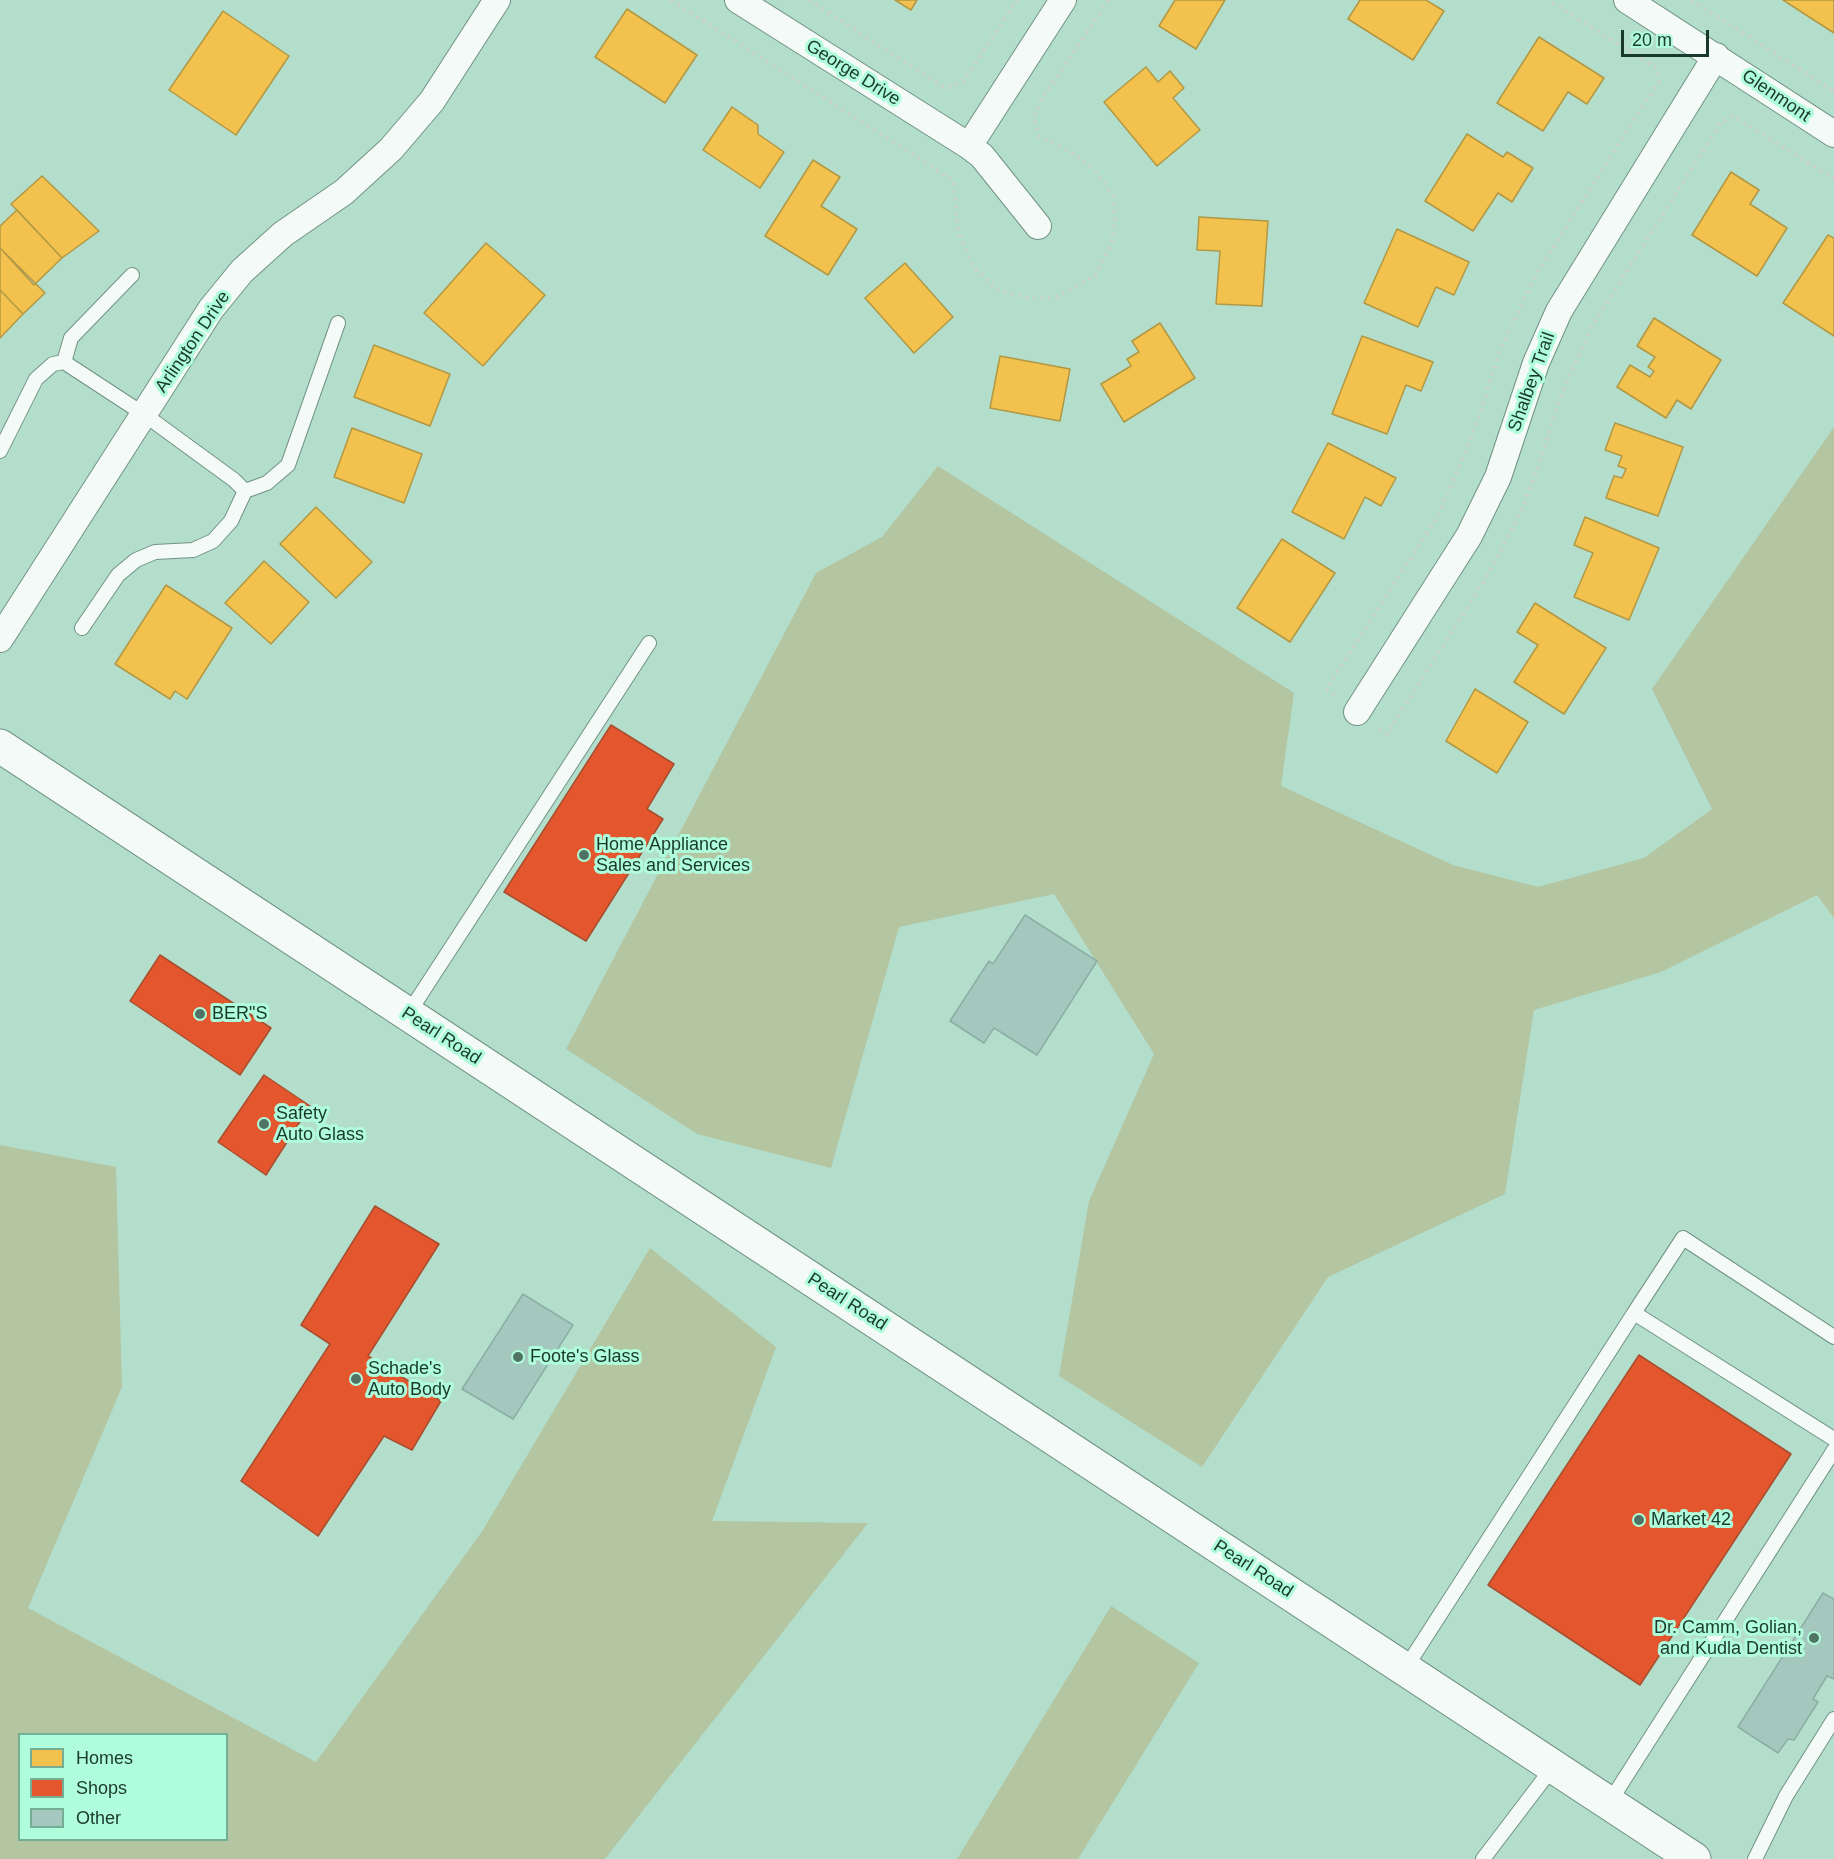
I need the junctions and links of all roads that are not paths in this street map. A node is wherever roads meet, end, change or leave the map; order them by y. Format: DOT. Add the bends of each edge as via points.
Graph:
graph roads {
  1 [pos="497,0"];
  2 [pos="738,0"];
  3 [pos="1063,0"];
  4 [pos="1627,0"];
  5 [pos="1716,56"];
  6 [pos="1834,134"];
  7 [pos="969,146"];
  8 [pos="1038,226"];
  9 [pos="132,275"];
  10 [pos="338,323"];
  11 [pos="64,362"];
  12 [pos="145,415"];
  13 [pos="0,452"];
  14 [pos="244,491"];
  15 [pos="82,628"];
  16 [pos="0,639"];
  17 [pos="648,643"];
  18 [pos="1357,712"];
  19 [pos="0,746"];
  20 [pos="408,1014"];
  21 [pos="1634,1313"];
  22 [pos="1834,1337"];
  23 [pos="1834,1439"];
  24 [pos="1834,1450"];
  25 [pos="1405,1669"];
  26 [pos="1834,1719"];
  27 [pos="1553,1767"];
  28 [pos="1609,1803"];
  29 [pos="1483,1859"];
  30 [pos="1694,1859"];
  31 [pos="1755,1859"];
  1 -- 12 [label="street, Arlington Drive" via="432,101 391,149 344,192 283,234 242,271 211,309"];
  2 -- 7 [label="street, George Drive"];
  3 -- 7 [label="street"];
  4 -- 5 [label="street, Glenmont"];
  5 -- 6 [label="street, Glenmont"];
  5 -- 18 [label="street, Shalbey Trail" via="1559,311 1536,363 1498,477 1469,536"];
  7 -- 8 [label="street, George Drive" via="982,156"];
  9 -- 11 [label="lane" via="71,338"];
  10 -- 14 [label="lane" via="288,465 267,483"];
  11 -- 12 [label="lane"];
  11 -- 13 [label="lane" via="53,364 36,379"];
  12 -- 14 [label="lane"];
  12 -- 16 [label="street, Arlington Drive"];
  14 -- 15 [label="lane" via="231,522 213,541 193,550 155,552 136,560 118,575"];
  17 -- 20 [label="lane"];
  19 -- 20 [label="main road, Pearl Road"];
  20 -- 25 [label="main road, Pearl Road"];
  21 -- 22 [label="lane" via="1683,1238"];
  21 -- 23 [label="lane"];
  21 -- 25 [label="lane"];
  24 -- 28 [label="lane"];
  25 -- 27 [label="main road, Pearl Road"];
  26 -- 31 [label="lane" via="1786,1796"];
  27 -- 28 [label="main road, Pearl Road"];
  27 -- 29 [label="lane"];
  28 -- 30 [label="main road, Pearl Road"];
}
